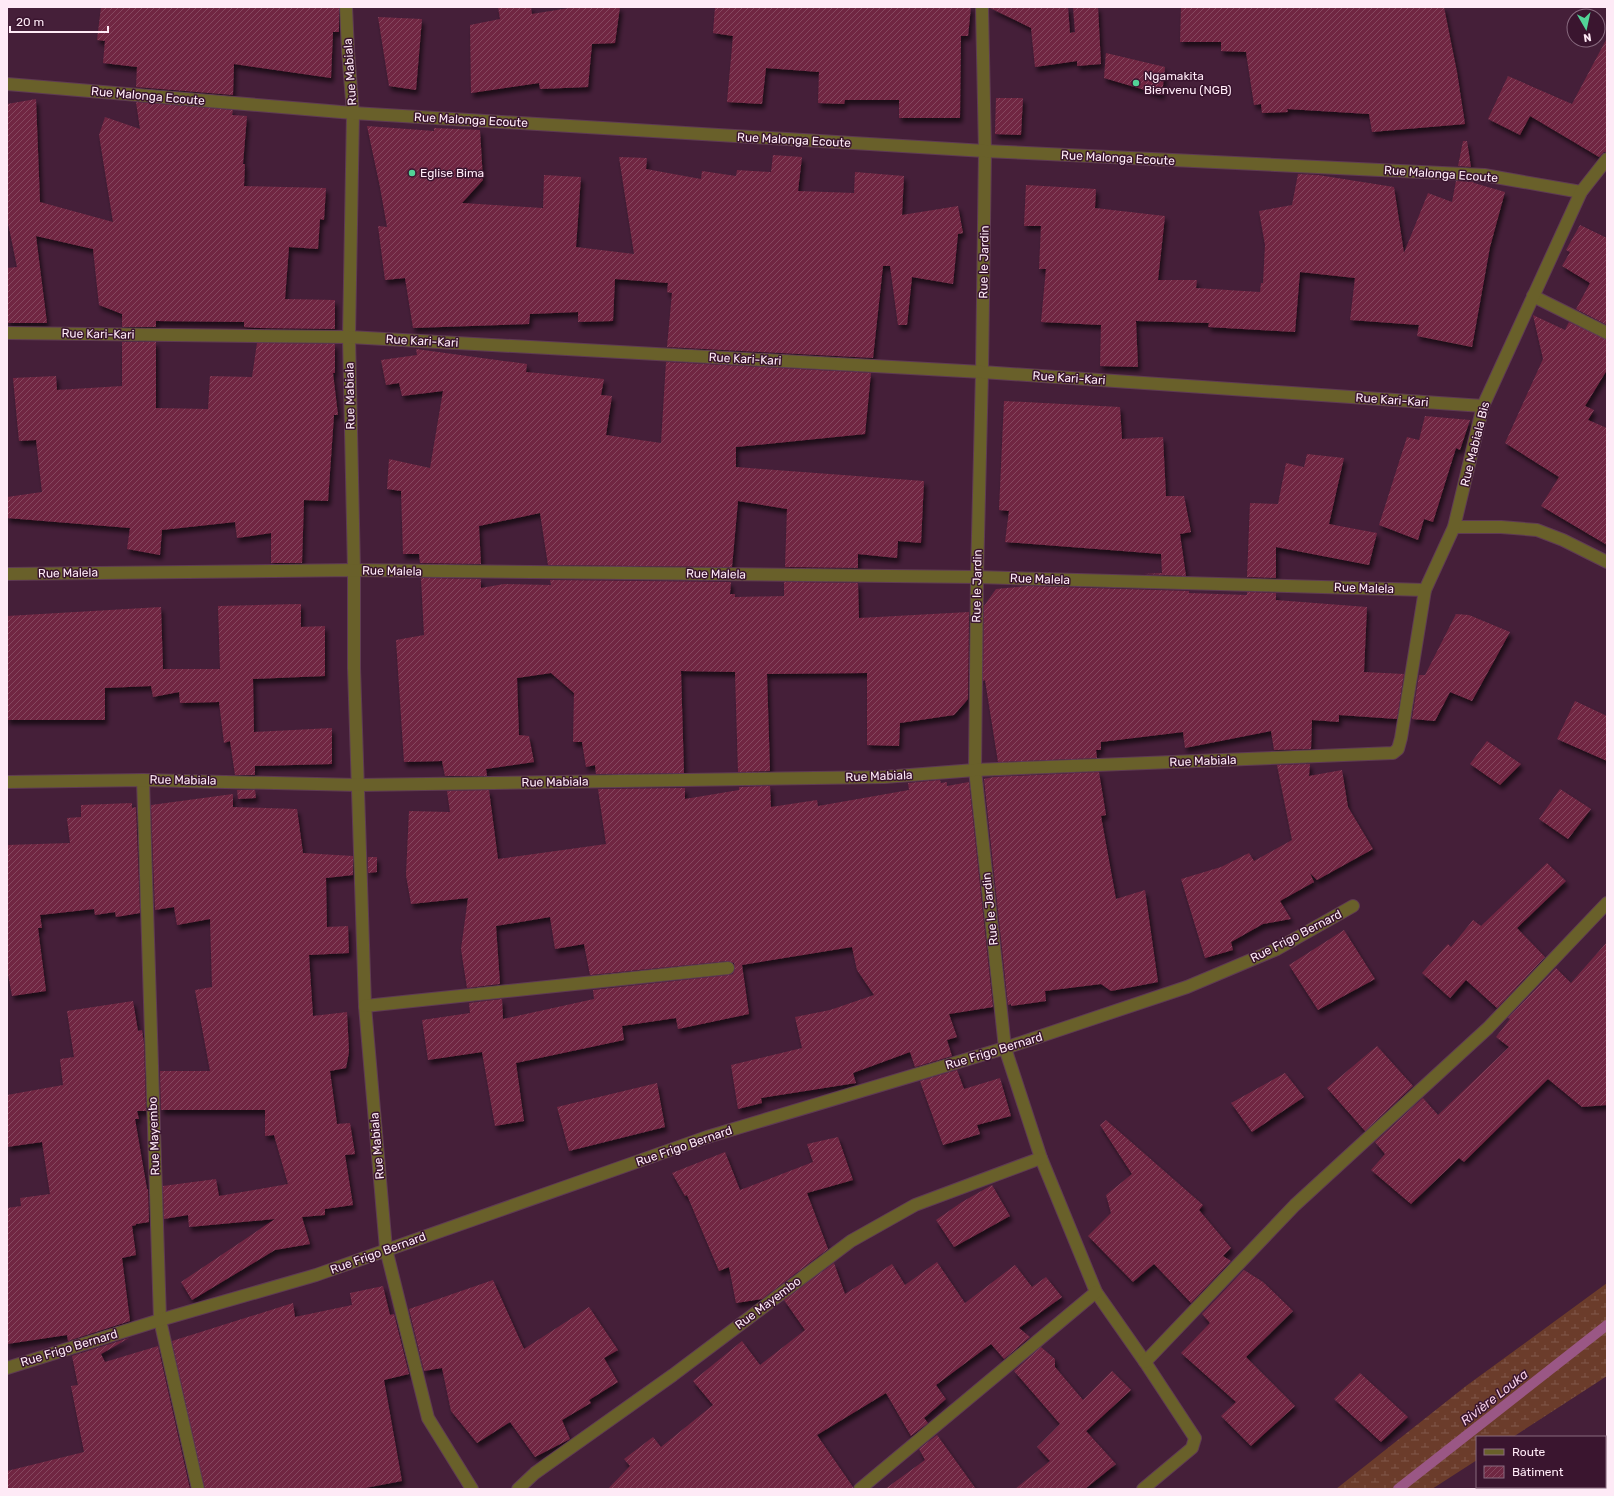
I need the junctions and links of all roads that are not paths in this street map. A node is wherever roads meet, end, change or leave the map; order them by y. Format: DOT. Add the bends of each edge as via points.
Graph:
graph roads {
  1 [pos="346,7"];
  2 [pos="982,7"];
  3 [pos="7,84"];
  4 [pos="353,113"];
  5 [pos="985,151"];
  6 [pos="1607,159"];
  7 [pos="1581,192"];
  8 [pos="1533,296"];
  9 [pos="7,333"];
  10 [pos="1607,333"];
  11 [pos="349,337"];
  12 [pos="982,372"];
  13 [pos="1483,406"];
  14 [pos="1454,527"];
  15 [pos="1607,562"];
  16 [pos="354,570"];
  17 [pos="7,574"];
  18 [pos="977,577"];
  19 [pos="1425,590"];
  20 [pos="1398,750"];
  21 [pos="975,770"];
  22 [pos="143,780"];
  23 [pos="7,782"];
  24 [pos="358,785"];
  25 [pos="1607,903"];
  26 [pos="1353,906"];
  27 [pos="728,968"];
  28 [pos="365,1006"];
  29 [pos="1005,1048"];
  30 [pos="1042,1158"];
  31 [pos="386,1249"];
  32 [pos="1096,1292"];
  33 [pos="160,1320"];
  34 [pos="1145,1362"];
  35 [pos="7,1368"];
  36 [pos="198,1489"];
  37 [pos="472,1489"];
  38 [pos="518,1489"];
  39 [pos="860,1489"];
  40 [pos="1143,1489"];
  1 -- 4 [label="street, Rue Mabiala"];
  2 -- 5 [label="street, Rue le Jardin"];
  3 -- 4 [label="street, Rue Malonga Ecoute"];
  4 -- 5 [label="street, Rue Malonga Ecoute"];
  4 -- 11 [label="street, Rue Mabiala"];
  5 -- 7 [label="street, Rue Malonga Ecoute" via="1484,175"];
  5 -- 12 [label="street, Rue le Jardin"];
  6 -- 7 [label="street, Rue Mabiala Bis"];
  7 -- 8 [label="street, Rue Mabiala Bis"];
  8 -- 10 [label="street"];
  8 -- 13 [label="street, Rue Mabiala Bis"];
  9 -- 11 [label="street, Rue Kari-Kari"];
  11 -- 12 [label="street, Rue Kari-Kari"];
  11 -- 16 [label="street, Rue Mabiala"];
  12 -- 13 [label="street, Rue Kari-Kari"];
  12 -- 18 [label="street, Rue le Jardin"];
  13 -- 14 [label="street, Rue Mabiala Bis"];
  14 -- 15 [label="street" via="1537,530"];
  14 -- 19 [label="street, Rue Mabiala Bis"];
  16 -- 17 [label="street, Rue Malela"];
  16 -- 18 [label="street, Rue Malela"];
  16 -- 24 [label="street, Rue Mabiala"];
  18 -- 19 [label="street, Rue Malela"];
  18 -- 21 [label="street, Rue le Jardin"];
  19 -- 20 [label="street, Rue Mabiala Bis"];
  20 -- 21 [label="street, Rue Mabiala" via="1380,754"];
  21 -- 24 [label="street, Rue Mabiala" via="884,777"];
  21 -- 29 [label="street, Rue le Jardin"];
  22 -- 23 [label="street, Rue Mabiala"];
  22 -- 24 [label="street, Rue Mabiala"];
  22 -- 33 [label="street, Rue Mayembo"];
  24 -- 28 [label="street, Rue Mabiala"];
  25 -- 34 [label="street" via="1488,1028 1295,1206"];
  26 -- 29 [label="street, Rue Frigo Bernard" via="1277,949 1187,987"];
  27 -- 28 [label="street"];
  28 -- 31 [label="street, Rue Mabiala"];
  29 -- 30 [label="street, Rue le Jardin"];
  29 -- 31 [label="street, Rue Frigo Bernard" via="707,1137"];
  30 -- 32 [label="street, Rue le Jardin"];
  30 -- 38 [label="street, Rue Mayembo" via="915,1205 851,1241 673,1375 535,1473"];
  31 -- 33 [label="street, Rue Frigo Bernard" via="316,1275"];
  31 -- 37 [label="street, Rue Mabiala" via="428,1418"];
  32 -- 34 [label="street, Rue le Jardin"];
  32 -- 39 [label="street"];
  33 -- 35 [label="street, Rue Frigo Bernard"];
  33 -- 36 [label="street, Rue Mayembo"];
  34 -- 40 [label="street, Rue le Jardin" via="1195,1438 1192,1448"];
}
